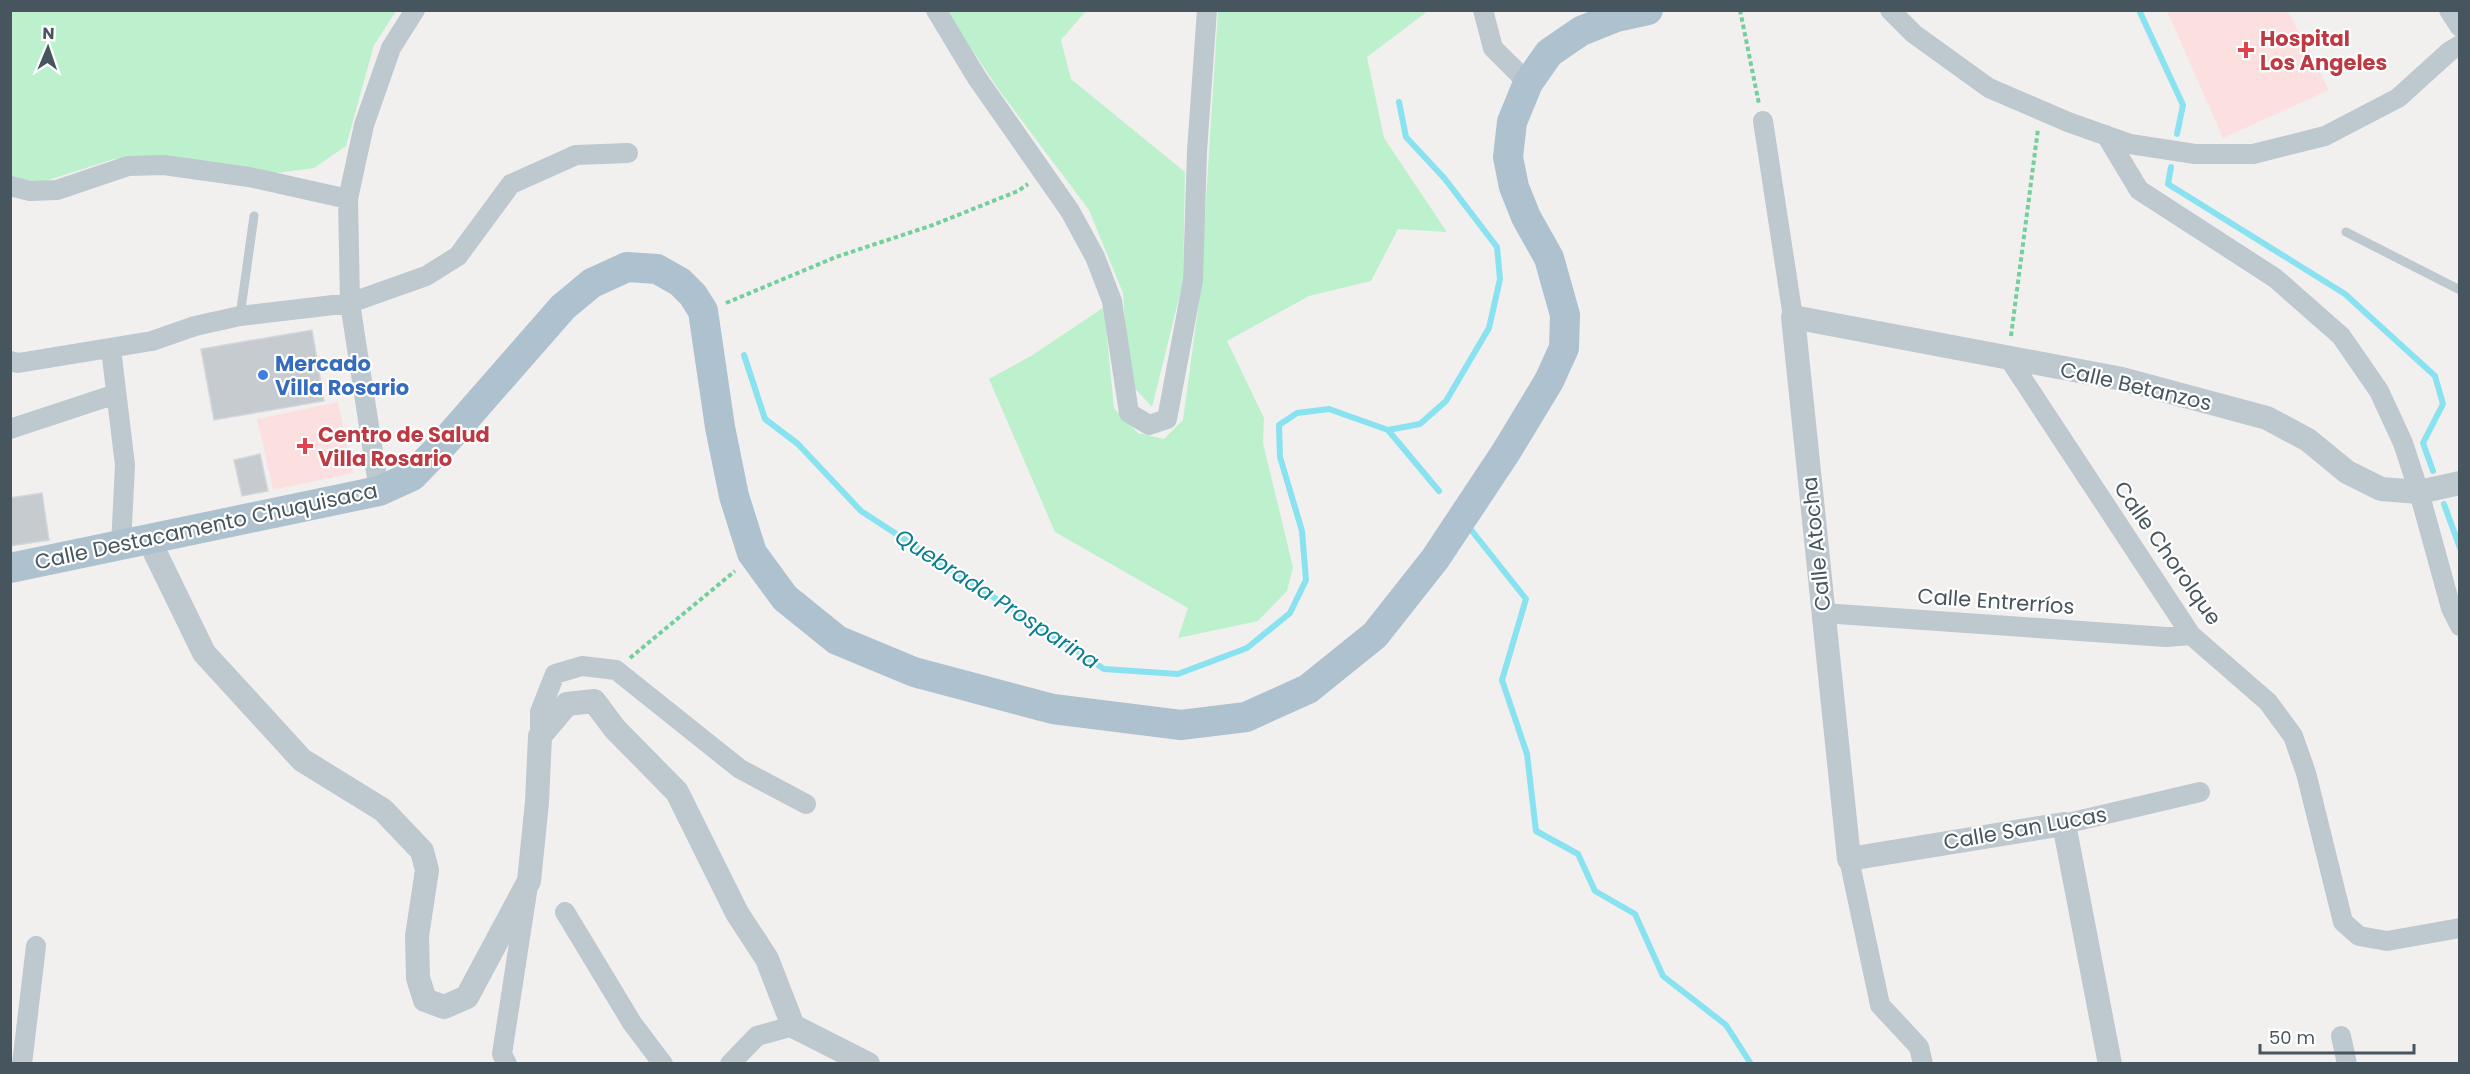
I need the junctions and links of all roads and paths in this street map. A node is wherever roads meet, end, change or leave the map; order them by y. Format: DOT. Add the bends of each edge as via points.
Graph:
graph roads {
  1 [pos="415,10"];
  2 [pos="936,10"];
  3 [pos="1207,10"];
  4 [pos="1483,10"];
  5 [pos="1648,10"];
  6 [pos="1740,10"];
  7 [pos="1890,10"];
  8 [pos="2449,10"];
  9 [pos="2460,27"];
  10 [pos="2460,45"];
  11 [pos="1528,82"];
  12 [pos="2041,110"];
  13 [pos="1763,122"];
  14 [pos="2106,135"];
  15 [pos="628,153"];
  16 [pos="1044,174"];
  17 [pos="10,186"];
  18 [pos="348,199"];
  19 [pos="255,216"];
  20 [pos="2346,232"];
  21 [pos="2460,290"];
  22 [pos="350,303"];
  23 [pos="725,304"];
  24 [pos="240,316"];
  25 [pos="1793,317"];
  26 [pos="111,348"];
  27 [pos="2008,357"];
  28 [pos="10,361"];
  29 [pos="116,394"];
  30 [pos="10,429"];
  31 [pos="2460,483"];
  32 [pos="379,491"];
  33 [pos="2419,492"];
  34 [pos="135,543"];
  35 [pos="752,553"];
  36 [pos="10,568"];
  37 [pos="1823,613"];
  38 [pos="2460,626"];
  39 [pos="2191,635"];
  40 [pos="616,670"];
  41 [pos="540,736"];
  42 [pos="2199,792"];
  43 [pos="806,804"];
  44 [pos="2064,824"];
  45 [pos="1849,859"];
  46 [pos="529,881"];
  47 [pos="565,912"];
  48 [pos="2460,928"];
  49 [pos="36,946"];
  50 [pos="793,1026"];
  51 [pos="2341,1036"];
  52 [pos="22,1064"];
  53 [pos="507,1064"];
  54 [pos="663,1064"];
  55 [pos="730,1064"];
  56 [pos="868,1064"];
  57 [pos="1923,1064"];
  58 [pos="2110,1064"];
  59 [pos="2347,1064"];
  1 -- 18 [label="street" via="391,48 364,125"];
  2 -- 16 [label="street" via="977,78"];
  3 -- 16 [label="street" via="1193,280 1167,419 1149,425 1129,413 1112,301 1095,256"];
  4 -- 11 [label="street" via="1493,48"];
  5 -- 11 [label="main road, Calle Destacamento Chuquisaca" via="1581,31 1549,53"];
  6 -- 13 [label="path"];
  7 -- 12 [label="street" via="1914,33 1989,88"];
  8 -- 9 [label="street"];
  10 -- 14 [label="street" via="2398,98 2325,136 2253,154 2195,154 2130,144"];
  11 -- 35 [label="main road, Calle Destacamento Chuquisaca" via="1512,122 1508,157 1514,187 1556,280 1565,315 1564,348 1512,442 1435,559 1376,635 1308,689 1246,717 1180,724 1053,709 914,672 837,640 785,598"];
  12 -- 14 [label="street"];
  12 -- 27 [label="path"];
  13 -- 25 [label="street, Calle Atocha"];
  14 -- 33 [label="street" via="2139,190 2275,278 2341,336 2379,391 2403,443"];
  15 -- 22 [label="street" via="576,155 511,184 458,256 426,276"];
  16 -- 23 [label="path" via="1018,191 836,257"];
  17 -- 18 [label="street" via="30,191 57,190 128,166 164,165 249,177"];
  18 -- 22 [label="street"];
  19 -- 24 [label="lane"];
  20 -- 21 [label="lane"];
  22 -- 24 [label="street"];
  22 -- 32 [label="street"];
  24 -- 26 [label="street" via="152,341"];
  25 -- 27 [label="street, Calle Betanzos"];
  25 -- 37 [label="street, Calle Atocha"];
  26 -- 28 [label="street" via="18,363"];
  26 -- 29 [label="street"];
  27 -- 33 [label="street, Calle Betanzos" via="2122,379 2267,418 2308,440 2356,477 2381,489"];
  27 -- 39 [label="street, Calle Chorolque"];
  29 -- 30 [label="street"];
  29 -- 34 [label="street"];
  31 -- 33 [label="street, Calle Betanzos"];
  32 -- 34 [label="main road, Calle Destacamento Chuquisaca"];
  32 -- 35 [label="main road, Calle Destacamento Chuquisaca" via="412,476 563,307 592,283 627,267 657,269 680,282 703,311 720,427 734,496"];
  33 -- 38 [label="street" via="2451,608"];
  34 -- 36 [label="main road, Calle Destacamento Chuquisaca"];
  34 -- 46 [label="street" via="204,653 302,760 383,810 422,851 427,870 417,936 418,978 425,1000 444,1007 467,997"];
  35 -- 40 [label="path" via="728,578"];
  37 -- 39 [label="street, Calle Entrerríos" via="2166,638"];
  37 -- 45 [label="street, Calle Atocha"];
  39 -- 48 [label="street, Calle Chorolque" via="2268,702 2293,736 2343,921 2359,936 2387,941"];
  40 -- 41 [label="street" via="582,666 555,674 540,712"];
  40 -- 43 [label="street" via="740,769"];
  41 -- 46 [label="street"];
  41 -- 50 [label="street" via="567,704 594,701 615,729 677,792 737,913 768,959"];
  42 -- 44 [label="street, Calle San Lucas"];
  44 -- 45 [label="street, Calle San Lucas"];
  44 -- 58 [label="street"];
  45 -- 57 [label="street, Calle Atocha" via="1880,1005 1919,1047"];
  46 -- 53 [label="street" via="502,1054"];
  47 -- 54 [label="street" via="632,1023"];
  49 -- 52 [label="street"];
  50 -- 55 [label="street" via="757,1036"];
  50 -- 56 [label="street"];
  51 -- 59 [label="street"];
}
